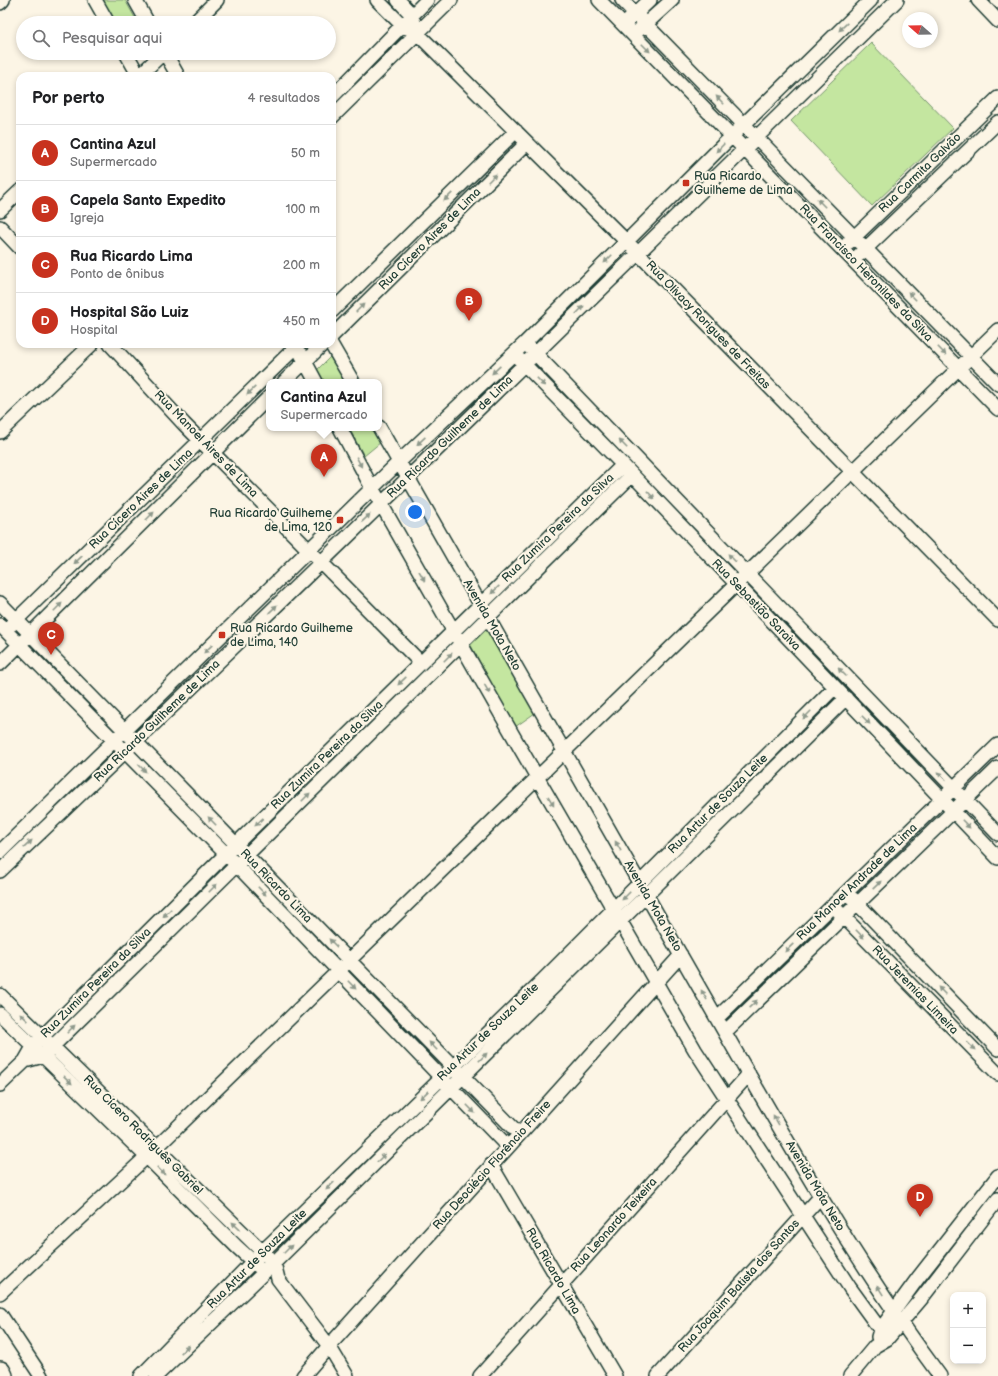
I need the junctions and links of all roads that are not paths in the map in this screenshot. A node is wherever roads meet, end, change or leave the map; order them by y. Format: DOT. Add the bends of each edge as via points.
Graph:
graph roads {
  1 [pos="3,0"];
  2 [pos="95,0"];
  3 [pos="135,0"];
  4 [pos="217,0"];
  5 [pos="377,0"];
  6 [pos="398,0"];
  7 [pos="427,0"];
  8 [pos="450,0"];
  9 [pos="599,0"];
  10 [pos="622,0"];
  11 [pos="650,0"];
  12 [pos="672,0"];
  13 [pos="870,0"];
  14 [pos="897,0"];
  15 [pos="978,0"];
  16 [pos="0,3"];
  17 [pos="636,14"];
  18 [pos="412,15"];
  19 [pos="104,16"];
  20 [pos="144,16"];
  21 [pos="201,16"];
  22 [pos="998,21"];
  23 [pos="624,24"];
  24 [pos="646,24"];
  25 [pos="402,25"];
  26 [pos="417,32"];
  27 [pos="634,36"];
  28 [pos="130,60"];
  29 [pos="156,60"];
  30 [pos="168,60"];
  31 [pos="137,72"];
  32 [pos="143,72"];
  33 [pos="176,72"];
  34 [pos="336,93"];
  35 [pos="998,98"];
  36 [pos="336,109"];
  37 [pos="998,122"];
  38 [pos="744,124"];
  39 [pos="516,131"];
  40 [pos="732,136"];
  41 [pos="757,137"];
  42 [pos="528,142"];
  43 [pos="745,149"];
  44 [pos="16,195"];
  45 [pos="0,210"];
  46 [pos="0,227"];
  47 [pos="854,237"];
  48 [pos="406,239"];
  49 [pos="626,241"];
  50 [pos="16,244"];
  51 [pos="865,248"];
  52 [pos="842,249"];
  53 [pos="417,252"];
  54 [pos="638,253"];
  55 [pos="854,261"];
  56 [pos="336,307"];
  57 [pos="928,313"];
  58 [pos="547,320"];
  59 [pos="916,324"];
  60 [pos="998,330"];
  61 [pos="559,331"];
  62 [pos="336,332"];
  63 [pos="525,342"];
  64 [pos="88,348"];
  65 [pos="114,348"];
  66 [pos="294,348"];
  67 [pos="298,348"];
  68 [pos="319,348"];
  69 [pos="333,348"];
  70 [pos="513,354"];
  71 [pos="536,354"];
  72 [pos="971,356"];
  73 [pos="305,362"];
  74 [pos="524,365"];
  75 [pos="958,368"];
  76 [pos="287,379"];
  77 [pos="314,379"];
  78 [pos="351,379"];
  79 [pos="998,384"];
  80 [pos="266,400"];
  81 [pos="998,409"];
  82 [pos="342,431"];
  83 [pos="381,431"];
  84 [pos="0,432"];
  85 [pos="200,440"];
  86 [pos="213,453"];
  87 [pos="399,462"];
  88 [pos="623,465"];
  89 [pos="852,472"];
  90 [pos="632,475"];
  91 [pos="408,477"];
  92 [pos="372,488"];
  93 [pos="381,503"];
  94 [pos="309,550"];
  95 [pos="321,562"];
  96 [pos="747,574"];
  97 [pos="736,585"];
  98 [pos="0,603"];
  99 [pos="480,604"];
  100 [pos="488,618"];
  101 [pos="16,620"];
  102 [pos="998,620"];
  103 [pos="2,631"];
  104 [pos="454,631"];
  105 [pos="30,634"];
  106 [pos="461,644"];
  107 [pos="20,645"];
  108 [pos="826,657"];
  109 [pos="421,663"];
  110 [pos="0,664"];
  111 [pos="815,667"];
  112 [pos="835,687"];
  113 [pos="846,698"];
  114 [pos="124,731"];
  115 [pos="114,740"];
  116 [pos="136,742"];
  117 [pos="998,745"];
  118 [pos="126,752"];
  119 [pos="564,752"];
  120 [pos="998,768"];
  121 [pos="538,778"];
  122 [pos="954,788"];
  123 [pos="942,800"];
  124 [pos="965,800"];
  125 [pos="50,803"];
  126 [pos="953,811"];
  127 [pos="60,814"];
  128 [pos="688,834"];
  129 [pos="998,834"];
  130 [pos="236,844"];
  131 [pos="698,844"];
  132 [pos="0,852"];
  133 [pos="226,854"];
  134 [pos="247,856"];
  135 [pos="998,858"];
  136 [pos="237,865"];
  137 [pos="0,871"];
  138 [pos="639,883"];
  139 [pos="847,892"];
  140 [pos="646,895"];
  141 [pos="858,903"];
  142 [pos="833,906"];
  143 [pos="614,909"];
  144 [pos="844,917"];
  145 [pos="620,921"];
  146 [pos="681,955"];
  147 [pos="349,960"];
  148 [pos="338,971"];
  149 [pos="656,982"];
  150 [pos="0,995"];
  151 [pos="957,1006"];
  152 [pos="0,1014"];
  153 [pos="506,1015"];
  154 [pos="717,1018"];
  155 [pos="945,1020"];
  156 [pos="515,1025"];
  157 [pos="725,1032"];
  158 [pos="43,1036"];
  159 [pos="54,1046"];
  160 [pos="33,1047"];
  161 [pos="998,1049"];
  162 [pos="43,1056"];
  163 [pos="25,1061"];
  164 [pos="453,1066"];
  165 [pos="749,1074"];
  166 [pos="998,1074"];
  167 [pos="463,1077"];
  168 [pos="442,1078"];
  169 [pos="0,1085"];
  170 [pos="452,1088"];
  171 [pos="727,1099"];
  172 [pos="519,1134"];
  173 [pos="508,1147"];
  174 [pos="151,1153"];
  175 [pos="491,1165"];
  176 [pos="998,1176"];
  177 [pos="821,1196"];
  178 [pos="978,1200"];
  179 [pos="994,1204"];
  180 [pos="803,1216"];
  181 [pos="258,1257"];
  182 [pos="270,1268"];
  183 [pos="562,1284"];
  184 [pos="0,1293"];
  185 [pos="0,1314"];
  186 [pos="897,1318"];
  187 [pos="883,1334"];
  188 [pos="329,1346"];
  189 [pos="0,1372"];
  190 [pos="2,1376"];
  191 [pos="41,1376"];
  192 [pos="141,1376"];
  193 [pos="156,1376"];
  194 [pos="303,1376"];
  195 [pos="347,1376"];
  196 [pos="480,1376"];
  197 [pos="615,1376"];
  198 [pos="658,1376"];
  199 [pos="850,1376"];
  200 [pos="940,1376"];
  1 -- 16 [label="street"];
  2 -- 19 [label="street"];
  3 -- 20 [label="street"];
  4 -- 21 [label="street"];
  5 -- 25 [label="street"];
  6 -- 18 [label="street"];
  7 -- 18 [label="street"];
  8 -- 26 [label="street"];
  9 -- 23 [label="street, Rua Francisco Heronildes da Silva"];
  10 -- 17 [label="street, Rua Francisco Heronildes da Silva"];
  11 -- 17 [label="street"];
  12 -- 24 [label="street"];
  13 -- 38 [label="street, Rua Ricardo Guilheme de Lima, one-way"];
  14 -- 41 [label="street, Rua Ricardo Guilheme de Lima"];
  15 -- 22 [label="street"];
  17 -- 23 [label="street"];
  17 -- 24 [label="street, Rua Francisco Heronildes da Silva"];
  18 -- 25 [label="street"];
  18 -- 26 [label="street"];
  23 -- 27 [label="street, Rua Francisco Heronildes da Silva"];
  24 -- 27 [label="street"];
  38 -- 24 [label="street, Rua Francisco Heronildes da Silva, one-way"];
  25 -- 26 [label="street"];
  25 -- 34 [label="street"];
  26 -- 36 [label="street"];
  26 -- 39 [label="street, Rua Olivacy Rorigues de Freitas"];
  27 -- 40 [label="street, Rua Francisco Heronildes da Silva, one-way"];
  28 -- 31 [label="street"];
  29 -- 32 [label="street"];
  30 -- 33 [label="street"];
  35 -- 47 [label="street, Rua Carmita Galvão"];
  37 -- 51 [label="street, Rua Carmita Galvão"];
  38 -- 40 [label="street, Rua Ricardo Guilheme de Lima"];
  38 -- 41 [label="street, Rua Francisco Heronildes da Silva"];
  39 -- 42 [label="street, Rua Olivacy Rorigues de Freitas"];
  39 -- 48 [label="street, Rua Cícero Aires de Lima, one-way"];
  40 -- 43 [label="street, Rua Francisco Heronildes da Silva"];
  40 -- 49 [label="street, Rua Ricardo Guilheme de Lima, one-way"];
  41 -- 43 [label="street, Rua Ricardo Guilheme de Lima"];
  47 -- 41 [label="street, Rua Francisco Heronildes da Silva, one-way"];
  42 -- 49 [label="street, Rua Olivacy Rorigues de Freitas"];
  53 -- 42 [label="street, Rua Cícero Aires de Lima, one-way"];
  43 -- 52 [label="street, Rua Francisco Heronildes da Silva"];
  43 -- 54 [label="street, Rua Ricardo Guilheme de Lima"];
  44 -- 45 [label="street"];
  46 -- 50 [label="street"];
  47 -- 51 [label="street, Rua Francisco Heronildes da Silva"];
  47 -- 52 [label="street, Rua Carmita Galvão"];
  48 -- 53 [label="street"];
  48 -- 56 [label="street, Rua Cícero Aires de Lima"];
  49 -- 54 [label="street, Rua Olivacy Rorigues de Freitas"];
  49 -- 58 [label="street, Rua Ricardo Guilheme de Lima, one-way"];
  51 -- 55 [label="street, Rua Carmita Galvão"];
  57 -- 51 [label="street, Rua Francisco Heronildes da Silva, one-way"];
  52 -- 55 [label="street, Rua Francisco Heronildes da Silva"];
  62 -- 53 [label="street, Rua Cícero Aires de Lima, one-way"];
  61 -- 54 [label="street, Rua Ricardo Guilheme de Lima, one-way"];
  54 -- 89 [label="street, Rua Olivacy Rorigues de Freitas"];
  55 -- 59 [label="street, Rua Francisco Heronildes da Silva"];
  57 -- 59 [label="street"];
  57 -- 72 [label="street, Rua Francisco Heronildes da Silva"];
  58 -- 61 [label="street"];
  58 -- 63 [label="street, Rua Ricardo Guilheme de Lima"];
  59 -- 75 [label="street, Rua Francisco Heronildes da Silva, one-way"];
  60 -- 72 [label="street"];
  61 -- 71 [label="street, Rua Ricardo Guilheme de Lima"];
  63 -- 70 [label="street, Rua Ricardo Guilheme de Lima"];
  63 -- 71 [label="street, Rua Sebastião Saraiva"];
  64 -- 84 [label="street"];
  65 -- 85 [label="street, Rua Manoel Aires de Lima"];
  66 -- 85 [label="street, Rua Cícero Aires de Lima, one-way"];
  67 -- 73 [label="street"];
  68 -- 73 [label="street"];
  69 -- 78 [label="street"];
  70 -- 74 [label="street, Rua Sebastião Saraiva"];
  70 -- 87 [label="street, Rua Ricardo Guilheme de Lima, one-way"];
  71 -- 74 [label="street, Rua Ricardo Guilheme de Lima"];
  96 -- 71 [label="street, Rua Sebastião Saraiva, one-way"];
  72 -- 75 [label="street"];
  72 -- 79 [label="street, Rua Francisco Heronildes da Silva"];
  73 -- 76 [label="street"];
  73 -- 77 [label="street"];
  74 -- 88 [label="street, Rua Sebastião Saraiva, one-way"];
  74 -- 91 [label="street, Rua Ricardo Guilheme de Lima"];
  75 -- 81 [label="street, Rua Francisco Heronildes da Silva"];
  75 -- 89 [label="street"];
  80 -- 86 [label="street, Rua Cícero Aires de Lima"];
  82 -- 92 [label="street, Avenida Mota Neto, one-way"];
  83 -- 87 [label="street, Avenida Mota Neto"];
  85 -- 86 [label="street, Rua Manoel Aires de Lima"];
  85 -- 101 [label="street, Rua Cícero Aires de Lima, one-way"];
  86 -- 94 [label="street, Rua Manoel Aires de Lima"];
  105 -- 86 [label="street, Rua Cícero Aires de Lima, one-way"];
  87 -- 91 [label="street, Avenida Mota Neto"];
  87 -- 92 [label="street, Rua Ricardo Guilheme de Lima"];
  88 -- 90 [label="street, Rua Sebastião Saraiva"];
  88 -- 99 [label="street, Rua Zumira Pereira da Silva, one-way"];
  89 -- 96 [label="street"];
  89 -- 102 [label="street, Rua Olivacy Rorigues de Freitas"];
  90 -- 97 [label="street, Rua Sebastião Saraiva, one-way"];
  90 -- 100 [label="street, Rua Zumira Pereira da Silva"];
  91 -- 93 [label="street, Rua Ricardo Guilheme de Lima"];
  91 -- 99 [label="street, Avenida Mota Neto"];
  92 -- 93 [label="street, Avenida Mota Neto"];
  92 -- 94 [label="street, Rua Ricardo Guilheme de Lima"];
  95 -- 93 [label="street, Rua Ricardo Guilheme de Lima, one-way"];
  93 -- 104 [label="street, Avenida Mota Neto, one-way"];
  94 -- 95 [label="street, Rua Manoel Aires de Lima"];
  94 -- 114 [label="street, Rua Ricardo Guilheme de Lima, one-way"];
  95 -- 109 [label="street, Rua Manoel Aires de Lima"];
  116 -- 95 [label="street, Rua Ricardo Guilheme de Lima, one-way"];
  96 -- 97 [label="street"];
  96 -- 108 [label="street, Rua Sebastião Saraiva"];
  97 -- 111 [label="street, Rua Sebastião Saraiva"];
  97 -- 119 [label="street"];
  98 -- 101 [label="street, Rua Ricardo Lima"];
  99 -- 100 [label="street, Avenida Mota Neto"];
  99 -- 104 [label="street, Rua Zumira Pereira da Silva"];
  100 -- 106 [label="street, Rua Zumira Pereira da Silva"];
  100 -- 119 [label="street, Avenida Mota Neto"];
  101 -- 103 [label="street, Rua Cícero Aires de Lima"];
  101 -- 105 [label="street, Rua Ricardo Lima"];
  103 -- 107 [label="street, Rua Ricardo Lima"];
  104 -- 106 [label="street, Avenida Mota Neto"];
  104 -- 109 [label="street, Rua Zumira Pereira da Silva"];
  105 -- 107 [label="street, Rua Cícero Aires de Lima"];
  105 -- 114 [label="street, Rua Ricardo Lima"];
  106 -- 121 [label="street, Avenida Mota Neto, one-way"];
  134 -- 106 [label="street, Rua Zumira Pereira da Silva, one-way"];
  107 -- 110 [label="street, Rua Cícero Aires de Lima"];
  107 -- 115 [label="street, Rua Ricardo Lima"];
  108 -- 111 [label="street"];
  122 -- 108 [label="street, Rua Sebastião Saraiva, one-way"];
  109 -- 130 [label="street, Rua Zumira Pereira da Silva, one-way"];
  111 -- 112 [label="street, Rua Sebastião Saraiva"];
  112 -- 113 [label="street, Rua Sebastião Saraiva"];
  112 -- 128 [label="street, Rua Artur de Souza Leite, one-way"];
  113 -- 123 [label="street, Rua Sebastião Saraiva, one-way"];
  113 -- 131 [label="street, Rua Artur de Souza Leite"];
  114 -- 115 [label="street, Rua Ricardo Guilheme de Lima"];
  114 -- 116 [label="street, Rua Ricardo Lima"];
  115 -- 118 [label="street, Rua Ricardo Lima"];
  115 -- 125 [label="street, Rua Ricardo Guilheme de Lima"];
  116 -- 118 [label="street, Rua Ricardo Guilheme de Lima"];
  130 -- 116 [label="street, Rua Ricardo Lima, one-way"];
  117 -- 122 [label="street, Rua Manoel Andrade de Lima"];
  118 -- 127 [label="street, Rua Ricardo Guilheme de Lima"];
  118 -- 133 [label="street, Rua Ricardo Lima, one-way"];
  119 -- 121 [label="street"];
  138 -- 119 [label="street, Avenida Mota Neto, one-way"];
  120 -- 124 [label="street, Rua Manoel Andrade de Lima"];
  121 -- 143 [label="street, Avenida Mota Neto, one-way"];
  121 -- 147 [label="street"];
  122 -- 123 [label="street, Rua Manoel Andrade de Lima"];
  122 -- 124 [label="street, Rua Sebastião Saraiva"];
  123 -- 126 [label="street, Rua Sebastião Saraiva"];
  123 -- 139 [label="street, Rua Manoel Andrade de Lima"];
  124 -- 126 [label="street, Rua Manoel Andrade de Lima"];
  124 -- 129 [label="street, Rua Sebastião Saraiva"];
  125 -- 127 [label="street"];
  125 -- 132 [label="street, Rua Ricardo Guilheme de Lima"];
  126 -- 135 [label="street, Rua Sebastião Saraiva, one-way"];
  141 -- 126 [label="street, Rua Manoel Andrade de Lima, one-way"];
  137 -- 127 [label="street, Rua Ricardo Guilheme de Lima, one-way"];
  128 -- 131 [label="street"];
  128 -- 138 [label="street, Rua Artur de Souza Leite"];
  130 -- 133 [label="street, Rua Zumira Pereira da Silva"];
  130 -- 134 [label="street, Rua Ricardo Lima"];
  131 -- 140 [label="street, Rua Artur de Souza Leite"];
  133 -- 136 [label="street, Rua Ricardo Lima"];
  133 -- 158 [label="street, Rua Zumira Pereira da Silva, one-way"];
  134 -- 136 [label="street, Rua Zumira Pereira da Silva"];
  147 -- 134 [label="street, Rua Ricardo Lima, one-way"];
  136 -- 148 [label="street, Rua Ricardo Lima, one-way"];
  159 -- 136 [label="street, Rua Zumira Pereira da Silva, one-way"];
  138 -- 140 [label="street, Avenida Mota Neto"];
  138 -- 143 [label="street, Rua Artur de Souza Leite, one-way"];
  139 -- 141 [label="street, Rua Jeremias Limeira"];
  139 -- 142 [label="street, Rua Manoel Andrade de Lima"];
  140 -- 145 [label="street, Rua Artur de Souza Leite"];
  140 -- 146 [label="street, Avenida Mota Neto"];
  141 -- 144 [label="street, Rua Manoel Andrade de Lima"];
  151 -- 141 [label="street, Rua Jeremias Limeira, one-way"];
  142 -- 144 [label="street, Rua Jeremias Limeira"];
  142 -- 154 [label="street, Rua Manoel Andrade de Lima, one-way"];
  143 -- 145 [label="street, Avenida Mota Neto"];
  143 -- 153 [label="street, Rua Artur de Souza Leite"];
  144 -- 155 [label="street, Rua Jeremias Limeira, one-way"];
  157 -- 144 [label="street, Rua Manoel Andrade de Lima, one-way"];
  145 -- 149 [label="street, Avenida Mota Neto"];
  145 -- 156 [label="street, Rua Artur de Souza Leite"];
  146 -- 149 [label="street, Rua Deoclécio Florêncio Freire"];
  154 -- 146 [label="street, Avenida Mota Neto, one-way"];
  147 -- 148 [label="street"];
  164 -- 147 [label="street, Rua Ricardo Lima, one-way"];
  148 -- 168 [label="street, Rua Ricardo Lima, one-way"];
  148 -- 174 [label="street"];
  149 -- 171 [label="street, Avenida Mota Neto"];
  149 -- 172 [label="street, Rua Deoclécio Florêncio Freire"];
  158 -- 150 [label="street, Rua Cícero Rodriguês Gabriel, one-way"];
  151 -- 155 [label="street"];
  151 -- 161 [label="street, Rua Jeremias Limeira"];
  152 -- 160 [label="street, Rua Cícero Rodriguês Gabriel"];
  153 -- 156 [label="street"];
  153 -- 164 [label="street, Rua Artur de Souza Leite"];
  154 -- 157 [label="street, Avenida Mota Neto"];
  155 -- 166 [label="street, Rua Jeremias Limeira, one-way"];
  167 -- 156 [label="street, Rua Artur de Souza Leite, one-way"];
  157 -- 165 [label="street, Avenida Mota Neto"];
  158 -- 159 [label="street, Rua Cícero Rodriguês Gabriel"];
  158 -- 160 [label="street, Rua Zumira Pereira da Silva"];
  159 -- 162 [label="street, Rua Zumira Pereira da Silva"];
  159 -- 174 [label="street, Rua Cícero Rodriguês Gabriel"];
  160 -- 162 [label="street, Rua Cícero Rodriguês Gabriel"];
  160 -- 163 [label="street, Rua Zumira Pereira da Silva"];
  162 -- 163 [label="street"];
  162 -- 174 [label="street, Rua Cícero Rodriguês Gabriel, one-way"];
  163 -- 169 [label="street"];
  164 -- 167 [label="street, Rua Ricardo Lima"];
  164 -- 168 [label="street, Rua Artur de Souza Leite"];
  165 -- 171 [label="street, Rua Leonardo Teixeira"];
  177 -- 165 [label="street, Avenida Mota Neto, one-way"];
  167 -- 170 [label="street, Rua Artur de Souza Leite"];
  167 -- 172 [label="street, Rua Ricardo Lima"];
  168 -- 170 [label="street, Rua Ricardo Lima"];
  168 -- 181 [label="street, Rua Artur de Souza Leite, one-way"];
  170 -- 173 [label="street, Rua Ricardo Lima, one-way"];
  182 -- 170 [label="street, Rua Artur de Souza Leite, one-way"];
  171 -- 180 [label="street, Avenida Mota Neto"];
  171 -- 183 [label="street, Rua Leonardo Teixeira"];
  172 -- 173 [label="street, Rua Deoclécio Florêncio Freire"];
  173 -- 175 [label="street, Rua Deoclécio Florêncio Freire"];
  174 -- 181 [label="street, Rua Cícero Rodriguês Gabriel"];
  174 -- 184 [label="street"];
  175 -- 183 [label="street, Rua Ricardo Lima"];
  175 -- 188 [label="street, Rua Deoclécio Florêncio Freire"];
  176 -- 178 [label="street"];
  177 -- 180 [label="street, Rua Joaquim Batista dos Santos"];
  186 -- 177 [label="street, Avenida Mota Neto, one-way"];
  178 -- 179 [label="street"];
  178 -- 186 [label="street" via="918,1278"];
  179 -- 186 [label="street" via="922,1299"];
  180 -- 187 [label="street, Avenida Mota Neto"];
  180 -- 198 [label="street, Rua Joaquim Batista dos Santos"];
  181 -- 182 [label="street, Rua Cícero Rodriguês Gabriel"];
  181 -- 192 [label="street, Rua Artur de Souza Leite"];
  182 -- 188 [label="street"];
  193 -- 182 [label="street, Rua Artur de Souza Leite, one-way"];
  183 -- 196 [label="street, Rua Leonardo Teixeira"];
  183 -- 197 [label="street, Rua Ricardo Lima"];
  185 -- 191 [label="street"];
  186 -- 187 [label="street"];
  186 -- 200 [label="street, Avenida Mota Neto"];
  187 -- 199 [label="street"];
  188 -- 194 [label="street, Rua Deoclécio Florêncio Freire"];
  188 -- 195 [label="street"];
  189 -- 190 [label="highway"];
}
